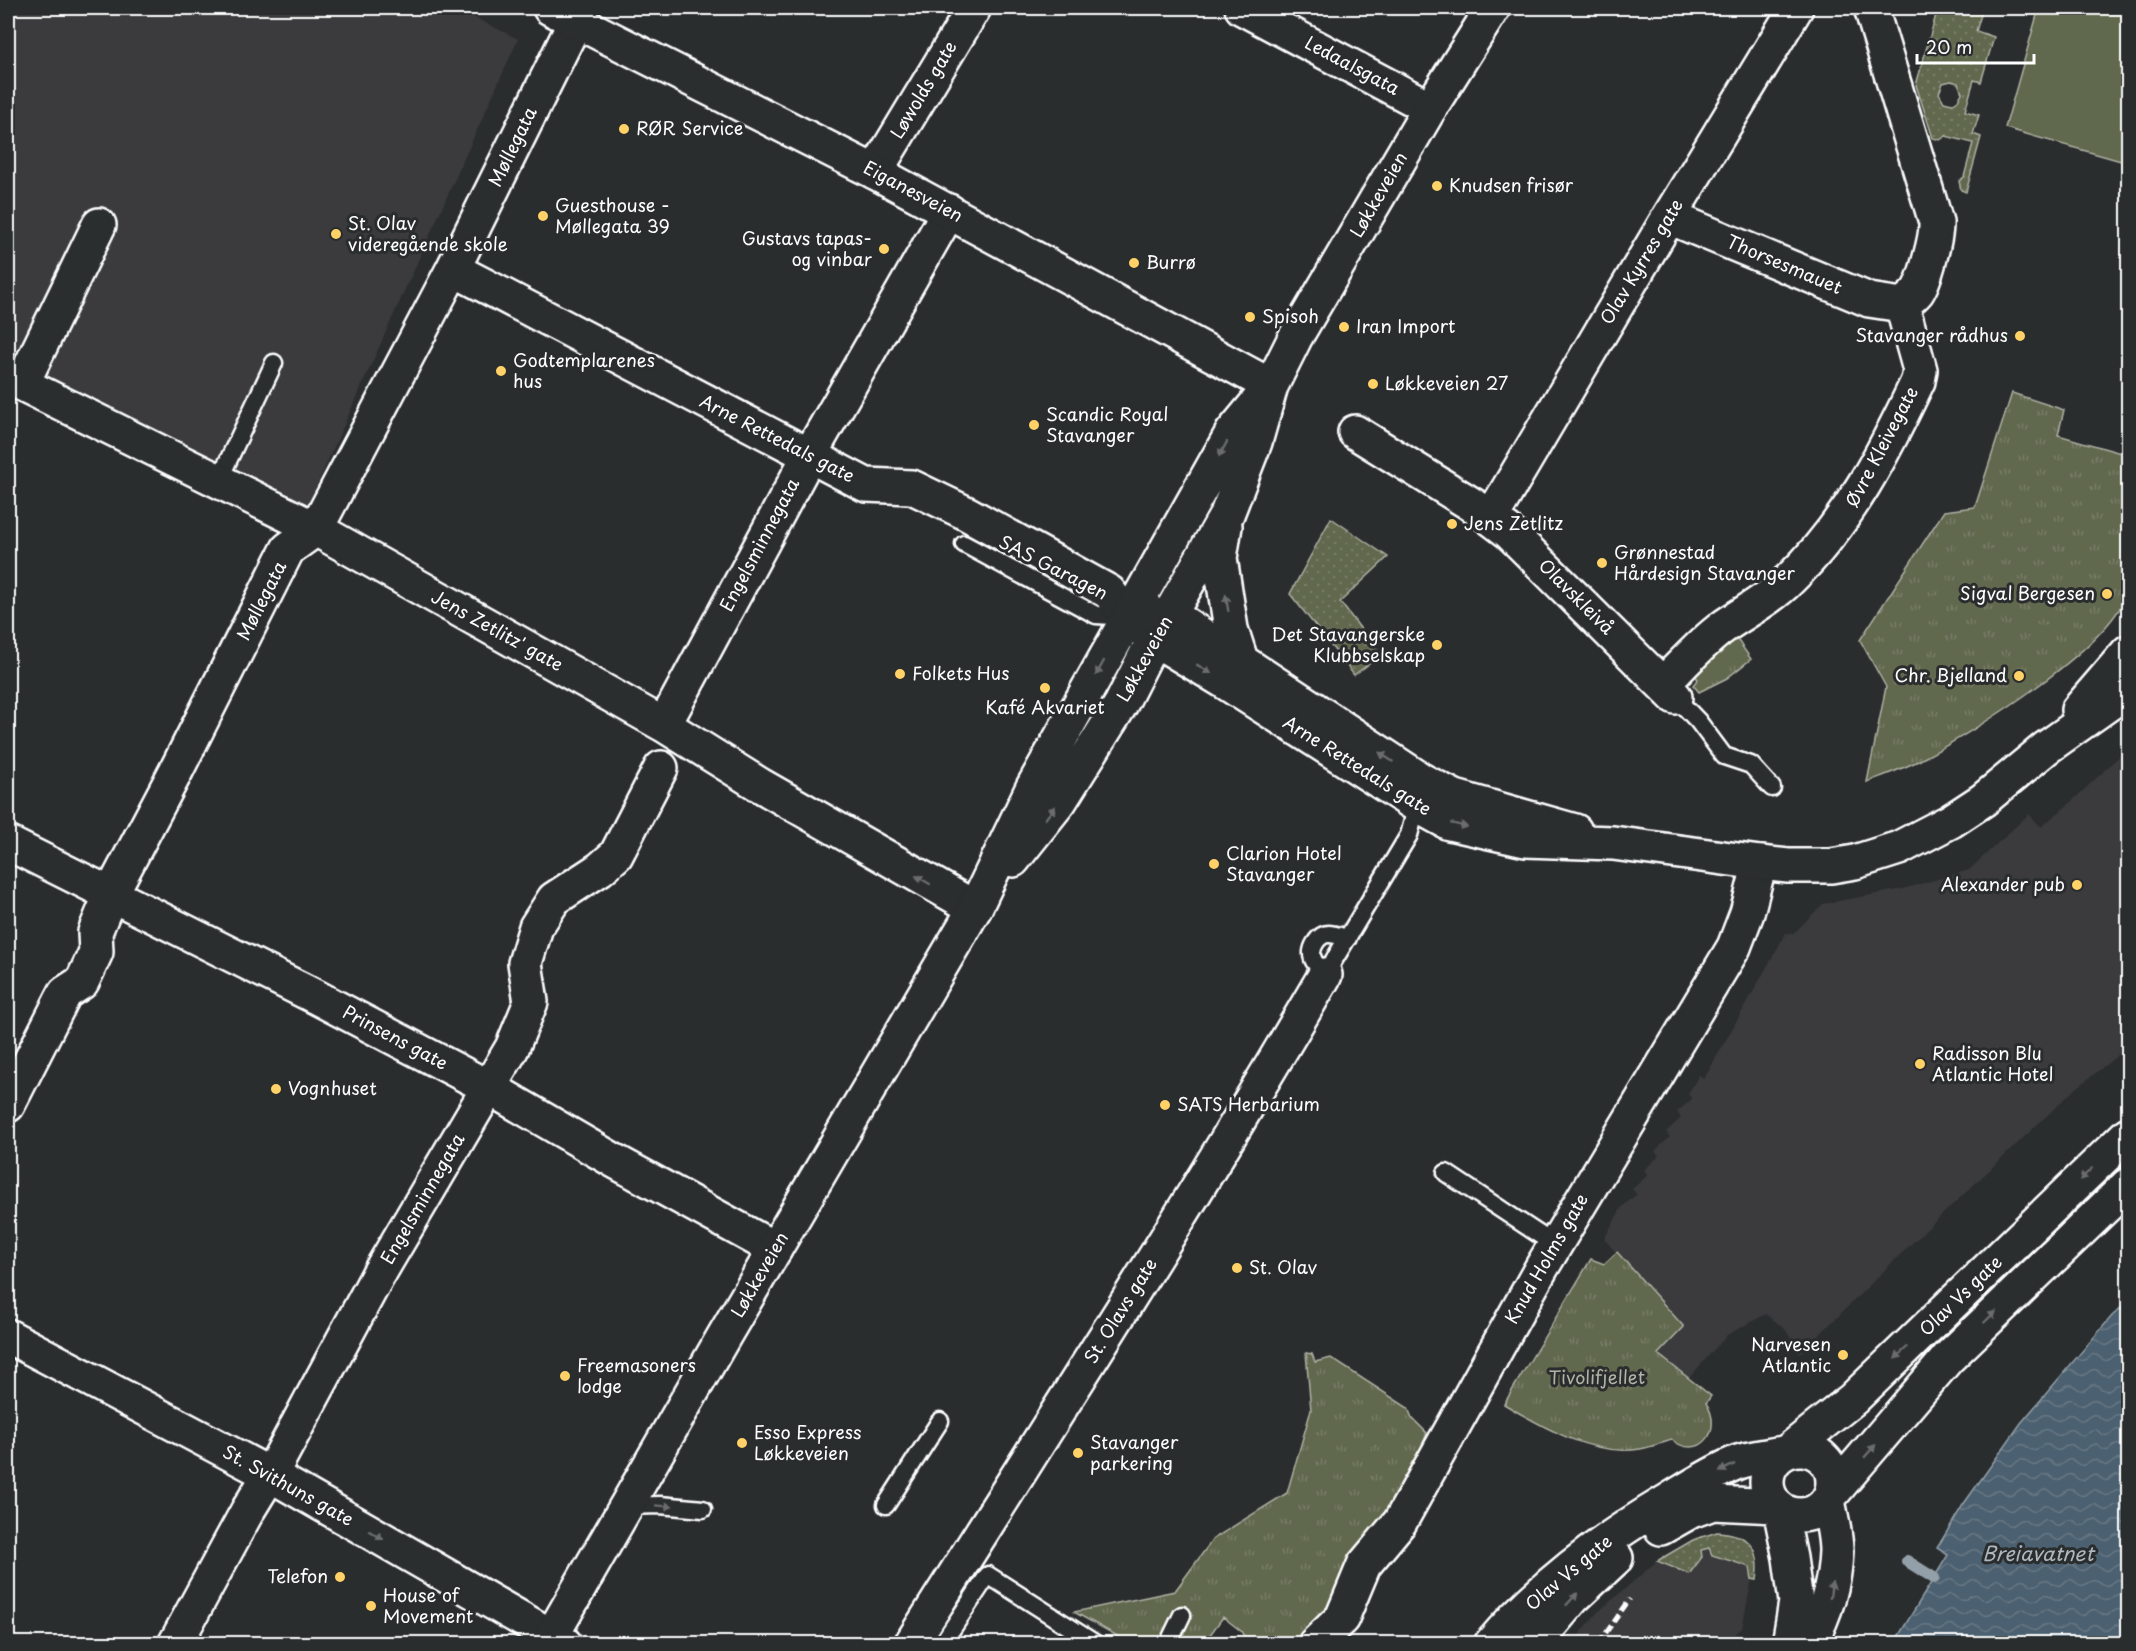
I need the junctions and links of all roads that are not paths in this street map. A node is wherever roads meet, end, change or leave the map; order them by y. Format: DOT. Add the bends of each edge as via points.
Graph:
graph roads {
  1 [pos="974,8"];
  2 [pos="1242,8"];
  3 [pos="1493,8"];
  4 [pos="1796,8"];
  5 [pos="1871,8"];
  6 [pos="569,12"];
  7 [pos="1430,108"];
  8 [pos="875,172"];
  9 [pos="949,211"];
  10 [pos="1669,217"];
  11 [pos="99,225"];
  12 [pos="453,269"];
  13 [pos="1902,305"];
  14 [pos="273,363"];
  15 [pos="15,380"];
  16 [pos="1271,386"];
  17 [pos="1355,432"];
  18 [pos="809,456"];
  19 [pos="219,480"];
  20 [pos="1227,514"];
  21 [pos="1491,518"];
  22 [pos="316,528"];
  23 [pos="1128,617"];
  24 [pos="1162,627"];
  25 [pos="2128,652"];
  26 [pos="1241,660"];
  27 [pos="1669,690"];
  28 [pos="2128,690"];
  29 [pos="664,725"];
  30 [pos="2046,748"];
  31 [pos="661,768"];
  32 [pos="1772,788"];
  33 [pos="1420,793"];
  34 [pos="8,843"];
  35 [pos="1760,863"];
  36 [pos="111,894"];
  37 [pos="975,908"];
  38 [pos="1348,938"];
  39 [pos="1325,975"];
  40 [pos="488,1087"];
  41 [pos="8,1105"];
  42 [pos="2128,1134"];
  43 [pos="1446,1173"];
  44 [pos="2128,1185"];
  45 [pos="1555,1245"];
  46 [pos="775,1249"];
  47 [pos="8,1336"];
  48 [pos="940,1422"];
  49 [pos="1785,1452"];
  50 [pos="271,1475"];
  51 [pos="1830,1498"];
  52 [pos="886,1505"];
  53 [pos="625,1506"];
  54 [pos="1778,1508"];
  55 [pos="703,1509"];
  56 [pos="1182,1616"];
  57 [pos="555,1641"];
  58 [pos="175,1644"];
  59 [pos="911,1644"];
  60 [pos="942,1644"];
  61 [pos="1096,1644"];
  62 [pos="1168,1644"];
  63 [pos="1315,1644"];
  64 [pos="1491,1644"];
  65 [pos="1534,1644"];
  66 [pos="1788,1644"];
  67 [pos="1809,1644"];
  1 -- 8 [label="street, Løwolds gate"];
  2 -- 7 [label="street, Ledaalsgata"];
  3 -- 7 [label="street, Løkkeveien"];
  4 -- 10 [label="street, Olav Kyrres gate"];
  5 -- 13 [label="street" via="1936,222 1936,236 1921,285"];
  6 -- 8 [label="street, Eiganesveien"];
  6 -- 12 [label="street, Møllegata"];
  7 -- 16 [label="street, Løkkeveien"];
  8 -- 9 [label="street, Eiganesveien"];
  9 -- 16 [label="street, Eiganesveien"];
  9 -- 18 [label="street, Engelsminnegata"];
  10 -- 13 [label="street, Thorsesmauet" via="1869,300"];
  10 -- 21 [label="street, Olav Kyrres gate"];
  11 -- 15 [label="street"];
  12 -- 18 [label="street, Arne Rettedals gate"];
  12 -- 22 [label="street, Møllegata"];
  13 -- 27 [label="street, Øvre Kleivegate" via="1920,376 1858,496 1788,581 1722,628"];
  14 -- 19 [label="lane"];
  15 -- 19 [label="street, Jens Zetlitz' gate"];
  16 -- 20 [label="street, Løkkeveien" via="1255,442"];
  16 -- 23 [label="street, Løkkeveien, one-way" via="1232,433"];
  17 -- 21 [label="street, Olavskleivå"];
  18 -- 23 [label="street, Arne Rettedals gate" via="866,485 912,487 965,529 1109,592"];
  18 -- 29 [label="street, Engelsminnegata"];
  19 -- 22 [label="street, Jens Zetlitz' gate"];
  20 -- 24 [label="street, Løkkeveien"];
  26 -- 20 [label="street, one-way" via="1231,629 1220,558"];
  21 -- 27 [label="street, Olavskleivå"];
  22 -- 29 [label="street, Jens Zetlitz' gate"];
  22 -- 36 [label="street, Møllegata" via="288,549"];
  23 -- 24 [label="street, Arne Rettedals gate"];
  23 -- 37 [label="street, Løkkeveien, one-way" via="1033,787"];
  24 -- 26 [label="street, Arne Rettedals gate"];
  24 -- 33 [label="street, Arne Rettedals gate, one-way" via="1225,682"];
  37 -- 24 [label="street, Løkkeveien, one-way" via="1060,801 1121,704"];
  25 -- 30 [label="street, Arne Rettedals gate"];
  33 -- 26 [label="street, Arne Rettedals gate, one-way"];
  27 -- 32 [label="lane, Olavskleivå" via="1724,756 1751,765"];
  28 -- 30 [label="street, Arne Rettedals gate"];
  37 -- 29 [label="street, Jens Zetlitz' gate, one-way" via="760,785"];
  30 -- 35 [label="street, Arne Rettedals gate" via="1983,800 1899,848 1831,866"];
  31 -- 40 [label="street, Engelsminnegata" via="615,855 554,899 536,927 525,963 531,1002 513,1048"];
  33 -- 35 [label="street, Arne Rettedals gate" via="1449,823 1525,840 1613,843"];
  33 -- 38 [label="lane" via="1409,835"];
  34 -- 36 [label="street, Prinsens gate"];
  35 -- 45 [label="street, Knud Holms gate" via="1734,947"];
  36 -- 40 [label="street, Prinsens gate"];
  36 -- 41 [label="street, Møllegata" via="94,932 96,952 82,982 65,993"];
  37 -- 46 [label="street, Løkkeveien"];
  38 -- 39 [label="lane"];
  38 -- 39 [label="lane" via="1328,934 1316,942 1313,959"];
  39 -- 59 [label="street, St. Olavs gate" via="1081,1376"];
  40 -- 46 [label="street, Prinsens gate"];
  40 -- 50 [label="street, Engelsminnegata" via="377,1277"];
  42 -- 49 [label="street, Olav Vs gate, one-way" via="1853,1399"];
  43 -- 45 [label="lane"];
  51 -- 44 [label="street, Olav Vs gate, one-way" via="1948,1358"];
  45 -- 63 [label="street, Knud Holms gate" via="1400,1522 1365,1565 1342,1618"];
  46 -- 53 [label="street, Løkkeveien"];
  47 -- 50 [label="street, St. Svithuns gate"];
  48 -- 52 [label="lane"];
  49 -- 51 [label="street" via="1801,1449 1824,1459 1833,1483"];
  49 -- 54 [label="street" via="1774,1461 1766,1484"];
  49 -- 64 [label="street, Olav Vs gate, one-way" via="1740,1461 1636,1519 1548,1586"];
  50 -- 57 [label="street, St. Svithuns gate, one-way"];
  50 -- 58 [label="street, Engelsminnegata"];
  51 -- 54 [label="street" via="1819,1510 1806,1515 1792,1515"];
  67 -- 51 [label="street, one-way" via="1830,1599 1836,1550"];
  53 -- 55 [label="lane, one-way" via="660,1504"];
  53 -- 57 [label="street, Løkkeveien"];
  65 -- 54 [label="street, Olav Vs gate, one-way" via="1600,1570 1691,1511 1713,1503"];
  54 -- 66 [label="street" via="1796,1602"];
  56 -- 62 [label="lane"];
  60 -- 61 [label="lane" via="988,1575"];
}
